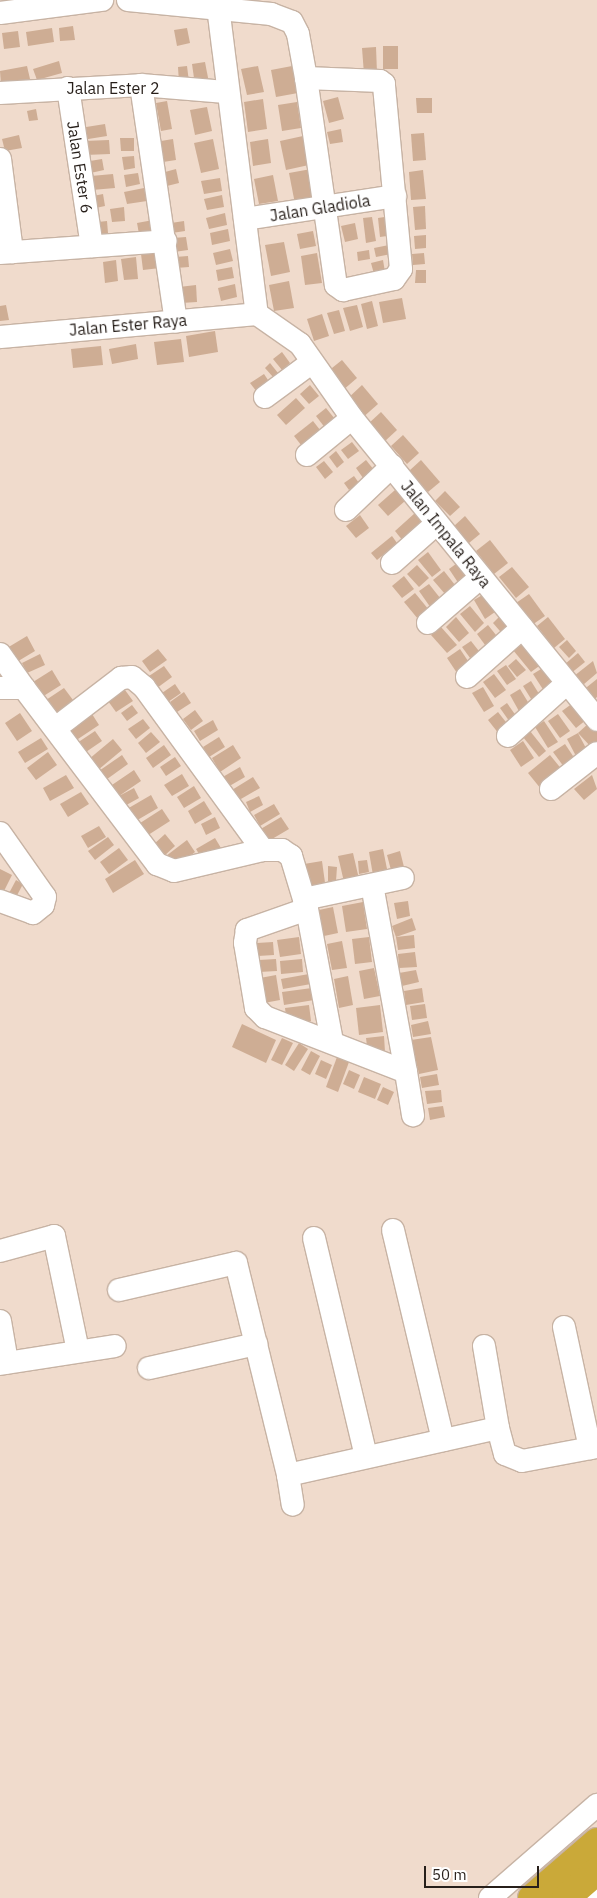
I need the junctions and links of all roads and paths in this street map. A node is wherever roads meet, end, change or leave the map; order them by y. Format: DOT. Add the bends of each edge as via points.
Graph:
graph roads {
  1 [pos="102,0"];
  2 [pos="128,0"];
  3 [pos="218,7"];
  4 [pos="0,13"];
  5 [pos="306,78"];
  6 [pos="142,85"];
  7 [pos="68,88"];
  8 [pos="226,92"];
  9 [pos="0,93"];
  10 [pos="0,159"];
  11 [pos="395,196"];
  12 [pos="324,209"];
  13 [pos="245,219"];
  14 [pos="166,241"];
  15 [pos="92,246"];
  16 [pos="6,252"];
  17 [pos="257,314"];
  18 [pos="176,320"];
  19 [pos="0,337"];
  20 [pos="305,354"];
  21 [pos="265,397"];
  22 [pos="352,418"];
  23 [pos="307,454"];
  24 [pos="392,466"];
  25 [pos="346,510"];
  26 [pos="438,522"];
  27 [pos="392,562"];
  28 [pos="481,577"];
  29 [pos="428,623"];
  30 [pos="522,628"];
  31 [pos="0,654"];
  32 [pos="467,678"];
  33 [pos="566,684"];
  34 [pos="0,688"];
  35 [pos="24,688"];
  36 [pos="597,720"];
  37 [pos="57,728"];
  38 [pos="508,736"];
  39 [pos="597,753"];
  40 [pos="551,789"];
  41 [pos="0,833"];
  42 [pos="263,850"];
  43 [pos="403,878"];
  44 [pos="372,885"];
  45 [pos="0,901"];
  46 [pos="305,904"];
  47 [pos="332,1041"];
  48 [pos="406,1072"];
  49 [pos="413,1115"];
  50 [pos="393,1230"];
  51 [pos="314,1238"];
  52 [pos="0,1251"];
  53 [pos="119,1290"];
  54 [pos="0,1321"];
  55 [pos="564,1327"];
  56 [pos="256,1344"];
  57 [pos="114,1346"];
  58 [pos="484,1346"];
  59 [pos="78,1351"];
  60 [pos="3,1363"];
  61 [pos="149,1368"];
  62 [pos="498,1428"];
  63 [pos="444,1440"];
  64 [pos="594,1447"];
  65 [pos="366,1457"];
  66 [pos="288,1475"];
  67 [pos="293,1505"];
  68 [pos="597,1805"];
  69 [pos="597,1842"];
  70 [pos="597,1871"];
  71 [pos="597,1894"];
  72 [pos="490,1898"];
  73 [pos="532,1898"];
  74 [pos="566,1898"];
  75 [pos="593,1898"];
  1 -- 4 [label="street"];
  2 -- 3 [label="street"];
  3 -- 5 [label="street" via="286,18 298,34"];
  3 -- 8 [label="street"];
  5 -- 11 [label="street" via="384,83"];
  5 -- 12 [label="street"];
  6 -- 7 [label="street, Jalan Ester 2"];
  6 -- 8 [label="street, Jalan Ester 2"];
  6 -- 14 [label="street"];
  7 -- 9 [label="street, Jalan Ester 2"];
  7 -- 15 [label="street, Jalan Ester 6"];
  8 -- 13 [label="street"];
  10 -- 16 [label="street"];
  11 -- 12 [label="street, Jalan Gladiola"];
  11 -- 12 [label="street" via="400,274 394,279 343,290 336,283"];
  12 -- 13 [label="street, Jalan Gladiola"];
  13 -- 17 [label="street"];
  14 -- 15 [label="street"];
  14 -- 18 [label="street"];
  15 -- 16 [label="street"];
  17 -- 18 [label="street, Jalan Ester Raya"];
  17 -- 20 [label="street, Jalan Impala Raya"];
  18 -- 19 [label="street, Jalan Ester Raya"];
  20 -- 21 [label="street"];
  20 -- 22 [label="street, Jalan Impala Raya"];
  22 -- 23 [label="street"];
  22 -- 24 [label="street, Jalan Impala Raya"];
  24 -- 25 [label="street"];
  24 -- 26 [label="street, Jalan Impala Raya"];
  26 -- 27 [label="street"];
  26 -- 28 [label="street, Jalan Impala Raya"];
  28 -- 29 [label="street"];
  28 -- 30 [label="street, Jalan Impala Raya"];
  30 -- 32 [label="street"];
  30 -- 33 [label="street, Jalan Impala Raya"];
  31 -- 35 [label="street"];
  33 -- 36 [label="street, Jalan Impala Raya"];
  33 -- 38 [label="street"];
  34 -- 35 [label="street"];
  35 -- 37 [label="street"];
  37 -- 42 [label="street" via="157,864 183,870"];
  37 -- 42 [label="street" via="121,678 132,677 144,687"];
  39 -- 40 [label="street"];
  41 -- 45 [label="street" via="45,897 43,905 33,913"];
  42 -- 46 [label="street" via="282,850 290,856"];
  43 -- 44 [label="street"];
  44 -- 46 [label="street"];
  44 -- 48 [label="street"];
  46 -- 47 [label="street"];
  46 -- 47 [label="street" via="247,930 245,943 256,1008 265,1017"];
  47 -- 48 [label="street"];
  48 -- 49 [label="street"];
  50 -- 63 [label="street"];
  51 -- 65 [label="street"];
  52 -- 59 [label="street" via="54,1236"];
  53 -- 56 [label="street" via="236,1263"];
  54 -- 60 [label="street"];
  55 -- 64 [label="street"];
  56 -- 61 [label="street"];
  56 -- 66 [label="street"];
  57 -- 59 [label="street"];
  58 -- 62 [label="street"];
  59 -- 60 [label="street"];
  62 -- 63 [label="street"];
  62 -- 64 [label="street" via="510,1459 522,1461"];
  63 -- 65 [label="street"];
  65 -- 66 [label="street"];
  66 -- 67 [label="street"];
  68 -- 72 [label="street"];
  69 -- 73 [label="highway"];
  70 -- 74 [label="highway"];
  71 -- 75 [label="street"];
}
